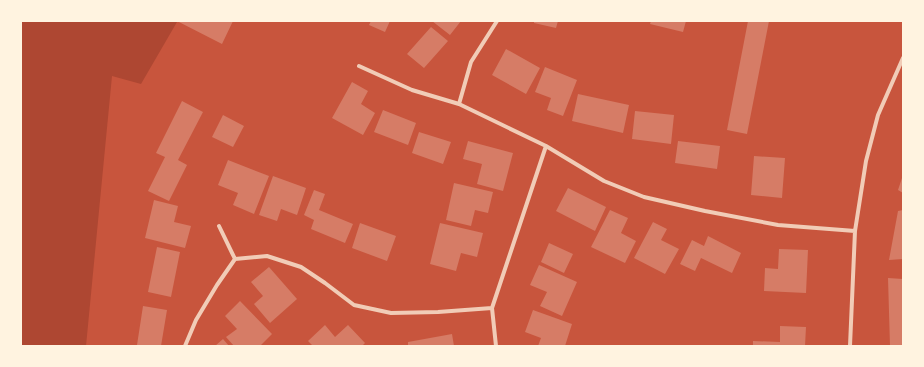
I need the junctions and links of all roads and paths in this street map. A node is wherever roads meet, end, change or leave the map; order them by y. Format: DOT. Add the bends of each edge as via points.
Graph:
graph roads {
  1 [pos="497,21"];
  2 [pos="903,58"];
  3 [pos="358,66"];
  4 [pos="459,104"];
  5 [pos="546,146"];
  6 [pos="219,226"];
  7 [pos="856,231"];
  8 [pos="235,259"];
  9 [pos="492,308"];
  10 [pos="185,346"];
  11 [pos="496,346"];
  12 [pos="850,346"];
  1 -- 4 [label="street" via="471,62"];
  2 -- 7 [label="street" via="878,115 866,161"];
  3 -- 4 [label="street" via="412,90"];
  4 -- 5 [label="street"];
  5 -- 7 [label="street" via="604,181 644,197 706,212 778,225"];
  5 -- 9 [label="street"];
  6 -- 8 [label="street"];
  7 -- 12 [label="street"];
  8 -- 9 [label="street" via="267,256 301,267 354,305 391,313"];
  8 -- 10 [label="street" via="196,320"];
  9 -- 11 [label="street"];
}
